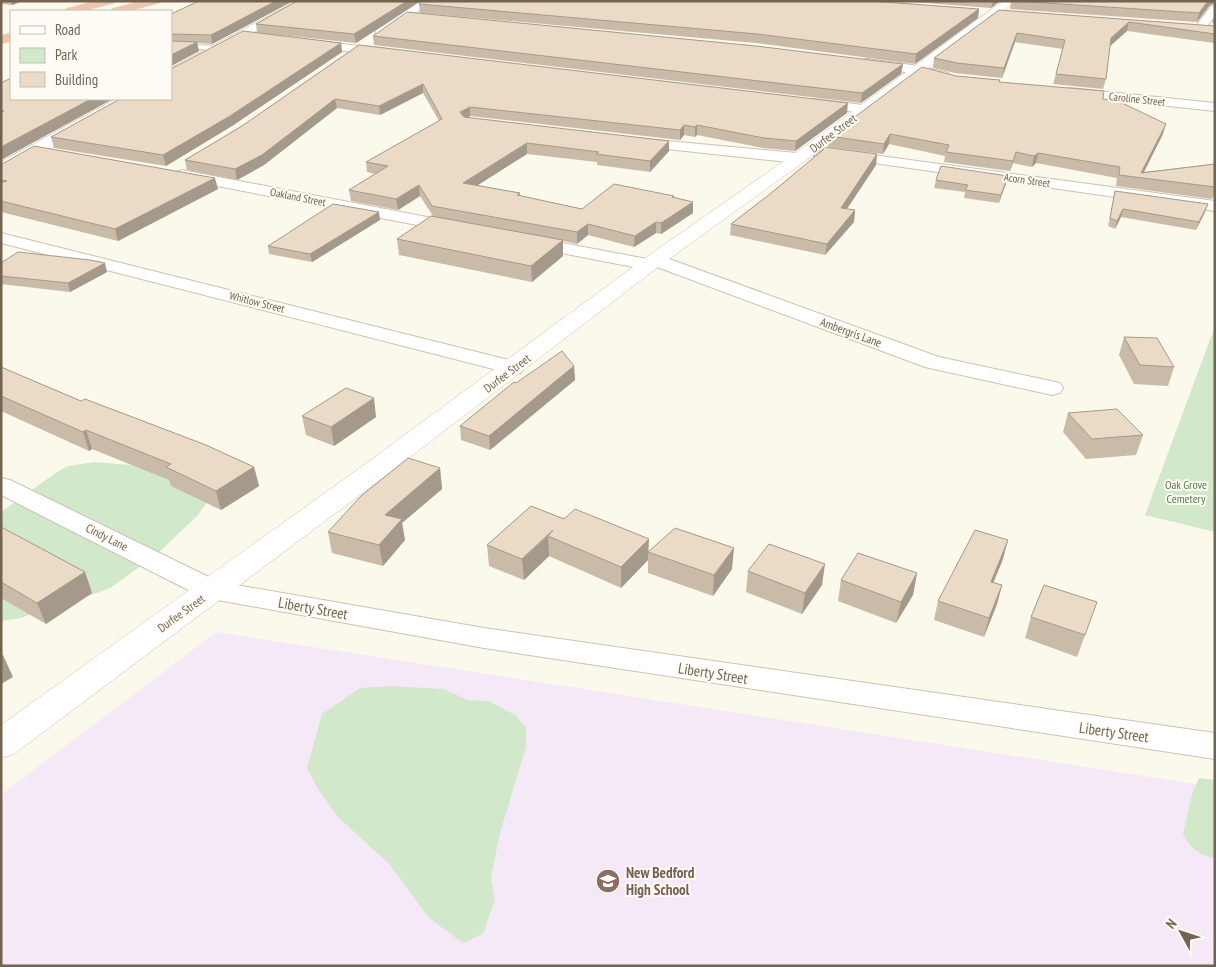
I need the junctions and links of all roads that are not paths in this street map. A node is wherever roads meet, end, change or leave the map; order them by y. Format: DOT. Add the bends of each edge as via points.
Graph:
graph roads {
  1 [pos="110,1"];
  2 [pos="155,1"];
  3 [pos="306,1"];
  4 [pos="428,1"];
  5 [pos="1215,8"];
  6 [pos="74,10"];
  7 [pos="120,10"];
  8 [pos="998,11"];
  9 [pos="405,16"];
  10 [pos="424,18"];
  11 [pos="1195,28"];
  12 [pos="1215,29"];
  13 [pos="245,35"];
  14 [pos="264,37"];
  15 [pos="293,41"];
  16 [pos="172,46"];
  17 [pos="220,48"];
  18 [pos="356,49"];
  19 [pos="402,54"];
  20 [pos="342,59"];
  21 [pos="852,62"];
  22 [pos="919,70"];
  23 [pos="172,73"];
  24 [pos="955,79"];
  25 [pos="1058,90"];
  26 [pos="124,100"];
  27 [pos="805,102"];
  28 [pos="1215,107"];
  29 [pos="863,109"];
  30 [pos="619,140"];
  31 [pos="34,151"];
  32 [pos="804,154"];
  33 [pos="63,155"];
  34 [pos="184,164"];
  35 [pos="1,169"];
  36 [pos="1215,206"];
  37 [pos="469,230"];
  38 [pos="1,238"];
  39 [pos="517,239"];
  40 [pos="652,263"];
  41 [pos="513,368"];
  42 [pos="1052,388"];
  43 [pos="1,484"];
  44 [pos="212,590"];
  45 [pos="1,744"];
  46 [pos="1215,746"];
  1 -- 6 [label="highway"];
  2 -- 7 [label="highway"];
  3 -- 13 [label="street"];
  4 -- 9 [label="street"];
  5 -- 11 [label="street"];
  8 -- 22 [label="street, Durfee Street"];
  9 -- 10 [label="street"];
  9 -- 18 [label="street"];
  11 -- 12 [label="street"];
  13 -- 14 [label="street"];
  13 -- 17 [label="street"];
  15 -- 18 [label="street"];
  16 -- 17 [label="lane"];
  17 -- 23 [label="street"];
  18 -- 19 [label="street"];
  18 -- 20 [label="street"];
  21 -- 22 [label="street"];
  22 -- 24 [label="street"];
  22 -- 29 [label="street, Durfee Street"];
  25 -- 28 [label="street, Caroline Street"];
  26 -- 31 [label="street"];
  27 -- 29 [label="street"];
  29 -- 32 [label="street, Durfee Street"];
  30 -- 32 [label="street, Acorn Street"];
  31 -- 33 [label="street"];
  31 -- 35 [label="street"];
  32 -- 36 [label="street, Acorn Street"];
  32 -- 40 [label="street, Durfee Street"];
  34 -- 37 [label="street, Oakland Street" via="168,173"];
  38 -- 41 [label="street, Whitlow Street"];
  39 -- 40 [label="street"];
  40 -- 41 [label="street, Durfee Street"];
  40 -- 42 [label="street, Ambergris Lane" via="933,362"];
  41 -- 44 [label="street, Durfee Street"];
  43 -- 44 [label="street, Cindy Lane"];
  44 -- 45 [label="street, Durfee Street"];
  44 -- 46 [label="street, Liberty Street" via="484,638"];
}
